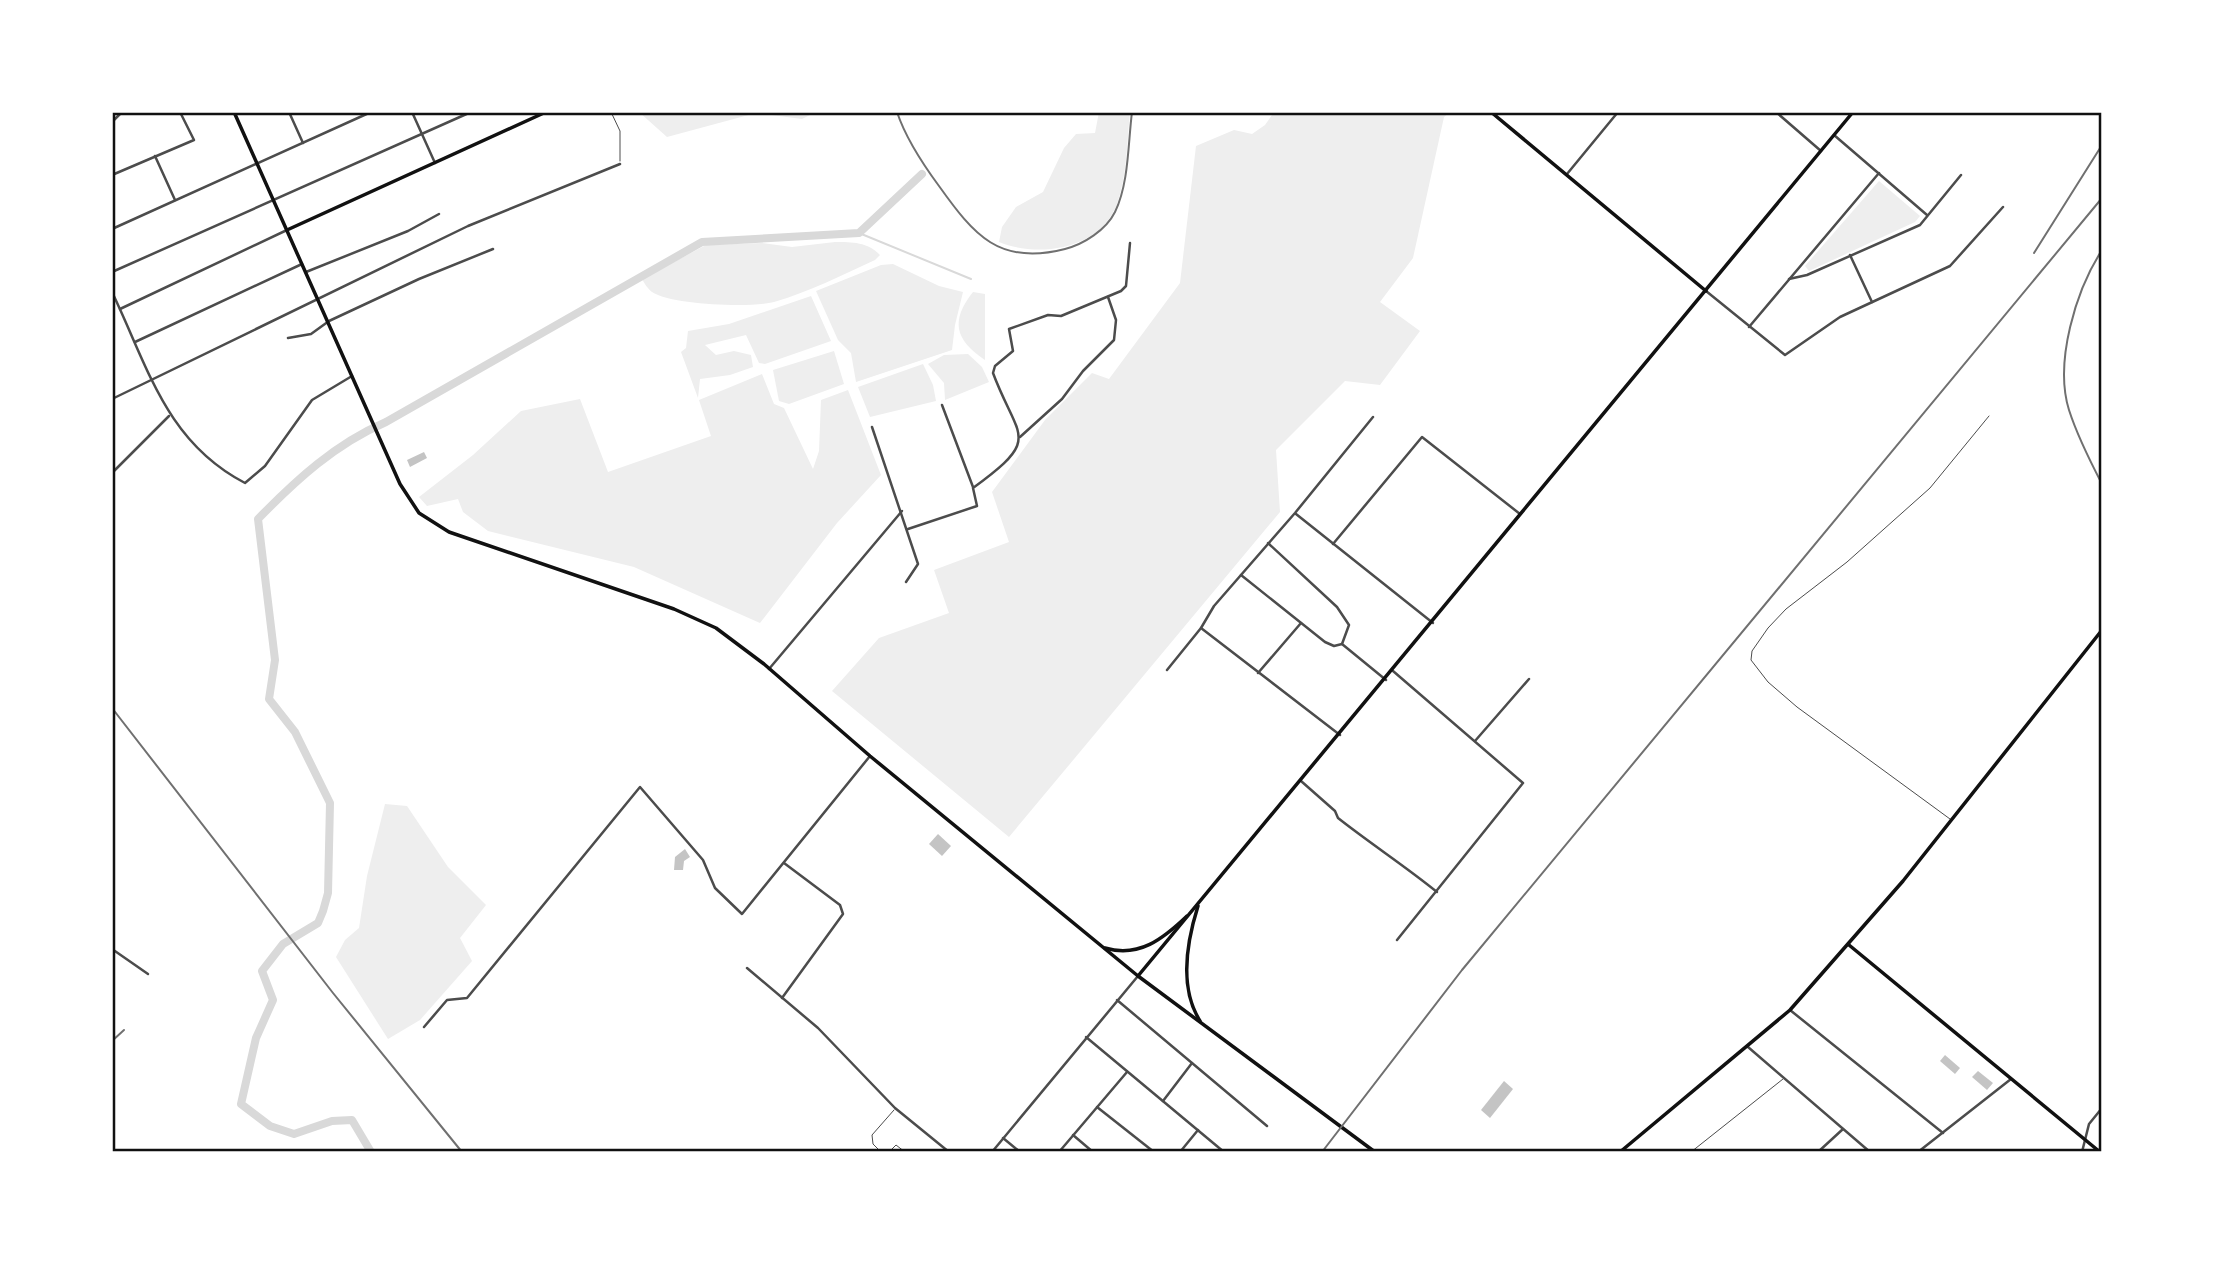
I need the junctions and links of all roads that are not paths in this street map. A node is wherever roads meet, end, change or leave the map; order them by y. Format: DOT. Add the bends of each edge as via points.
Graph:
graph roads {
  1 [pos="122,112"];
  2 [pos="234,112"];
  3 [pos="289,112"];
  4 [pos="351,112"];
  5 [pos="370,112"];
  6 [pos="412,112"];
  7 [pos="471,112"];
  8 [pos="547,112"];
  9 [pos="611,112"];
  10 [pos="1491,112"];
  11 [pos="1618,112"];
  12 [pos="1776,112"];
  13 [pos="1853,112"];
  14 [pos="182,113"];
  15 [pos="354,120"];
  16 [pos="112,122"];
  17 [pos="422,134"];
  18 [pos="1834,135"];
  19 [pos="303,143"];
  20 [pos="1821,151"];
  21 [pos="155,156"];
  22 [pos="257,163"];
  23 [pos="436,164"];
  24 [pos="620,164"];
  25 [pos="1879,173"];
  26 [pos="1567,174"];
  27 [pos="112,175"];
  28 [pos="1961,175"];
  29 [pos="273,198"];
  30 [pos="175,200"];
  31 [pos="2003,207"];
  32 [pos="439,214"];
  33 [pos="1927,215"];
  34 [pos="112,229"];
  35 [pos="287,230"];
  36 [pos="1130,243"];
  37 [pos="493,249"];
  38 [pos="1850,255"];
  39 [pos="302,264"];
  40 [pos="112,272"];
  41 [pos="306,272"];
  42 [pos="1789,279"];
  43 [pos="1706,291"];
  44 [pos="112,292"];
  45 [pos="1108,297"];
  46 [pos="318,299"];
  47 [pos="1872,302"];
  48 [pos="120,309"];
  49 [pos="329,321"];
  50 [pos="1749,327"];
  51 [pos="288,338"];
  52 [pos="135,342"];
  53 [pos="352,376"];
  54 [pos="152,380"];
  55 [pos="112,399"];
  56 [pos="942,405"];
  57 [pos="169,416"];
  58 [pos="1989,416"];
  59 [pos="1373,417"];
  60 [pos="872,427"];
  61 [pos="1020,438"];
  62 [pos="112,472"];
  63 [pos="973,488"];
  64 [pos="902,510"];
  65 [pos="1296,513"];
  66 [pos="1522,515"];
  67 [pos="908,529"];
  68 [pos="1268,543"];
  69 [pos="1333,544"];
  70 [pos="1241,575"];
  71 [pos="906,582"];
  72 [pos="1301,623"];
  73 [pos="1433,623"];
  74 [pos="1201,628"];
  75 [pos="2102,629"];
  76 [pos="1342,643"];
  77 [pos="769,669"];
  78 [pos="1167,670"];
  79 [pos="1393,671"];
  80 [pos="1258,673"];
  81 [pos="1529,678"];
  82 [pos="1386,680"];
  83 [pos="1340,735"];
  84 [pos="1475,741"];
  85 [pos="870,756"];
  86 [pos="1301,781"];
  87 [pos="1952,821"];
  88 [pos="784,863"];
  89 [pos="1437,892"];
  90 [pos="1199,904"];
  91 [pos="1397,940"];
  92 [pos="1849,945"];
  93 [pos="1103,947"];
  94 [pos="112,949"];
  95 [pos="747,968"];
  96 [pos="148,974"];
  97 [pos="1138,976"];
  98 [pos="782,999"];
  99 [pos="1117,1000"];
  100 [pos="1790,1010"];
  101 [pos="1201,1023"];
  102 [pos="424,1027"];
  103 [pos="1086,1037"];
  104 [pos="1748,1047"];
  105 [pos="1192,1063"];
  106 [pos="1127,1071"];
  107 [pos="1784,1078"];
  108 [pos="2011,1079"];
  109 [pos="1163,1101"];
  110 [pos="1097,1107"];
  111 [pos="895,1108"];
  112 [pos="2102,1108"];
  113 [pos="1267,1126"];
  114 [pos="1843,1129"];
  115 [pos="1198,1130"];
  116 [pos="1943,1133"];
  117 [pos="1073,1135"];
  118 [pos="1003,1138"];
  119 [pos="2083,1139"];
  120 [pos="881,1152"];
  121 [pos="889,1152"];
  122 [pos="905,1152"];
  123 [pos="950,1152"];
  124 [pos="992,1152"];
  125 [pos="1020,1152"];
  126 [pos="1059,1152"];
  127 [pos="1093,1152"];
  128 [pos="1154,1152"];
  129 [pos="1180,1152"];
  130 [pos="1223,1152"];
  131 [pos="1376,1152"];
  132 [pos="1620,1152"];
  133 [pos="1691,1152"];
  134 [pos="1818,1152"];
  135 [pos="1870,1152"];
  136 [pos="1918,1152"];
  137 [pos="2082,1152"];
  138 [pos="2100,1152"];
  1 -- 16 [label="street"];
  2 -- 22 [label="main road"];
  3 -- 19 [label="street"];
  4 -- 15 [label="street"];
  5 -- 15 [label="street"];
  6 -- 17 [label="street"];
  7 -- 17 [label="street"];
  8 -- 23 [label="main road"];
  9 -- 24 [label="lane" via="620,131"];
  10 -- 26 [label="main road"];
  11 -- 26 [label="street"];
  12 -- 20 [label="street"];
  13 -- 18 [label="main road"];
  14 -- 21 [label="street" via="194,140"];
  15 -- 19 [label="street"];
  17 -- 23 [label="street"];
  17 -- 29 [label="street"];
  18 -- 20 [label="main road"];
  18 -- 25 [label="street"];
  19 -- 22 [label="street"];
  20 -- 43 [label="main road"];
  21 -- 27 [label="street"];
  21 -- 30 [label="street"];
  22 -- 29 [label="main road"];
  22 -- 30 [label="street"];
  23 -- 35 [label="main road"];
  24 -- 46 [label="street" via="468,226"];
  25 -- 33 [label="street"];
  25 -- 42 [label="street"];
  26 -- 43 [label="main road"];
  28 -- 33 [label="street"];
  29 -- 35 [label="main road"];
  29 -- 40 [label="street"];
  30 -- 34 [label="street"];
  31 -- 47 [label="street" via="1950,266"];
  32 -- 41 [label="street"];
  33 -- 38 [label="street" via="1920,225"];
  35 -- 39 [label="main road"];
  35 -- 48 [label="street"];
  36 -- 45 [label="street" via="1126,286"];
  37 -- 49 [label="street"];
  38 -- 42 [label="street"];
  38 -- 47 [label="street"];
  39 -- 41 [label="main road"];
  39 -- 52 [label="street"];
  41 -- 46 [label="main road"];
  42 -- 50 [label="street"];
  43 -- 50 [label="street"];
  43 -- 66 [label="main road"];
  44 -- 48 [label="street"];
  45 -- 61 [label="street" via="1116,320 1114,340"];
  45 -- 61 [label="street" via="1061,316 1048,314 1009,329 1013,351 993,373"];
  46 -- 49 [label="main road"];
  46 -- 54 [label="street"];
  47 -- 50 [label="street" via="1840,317 1786,355"];
  48 -- 52 [label="street"];
  49 -- 51 [label="street" via="311,334"];
  49 -- 53 [label="main road"];
  52 -- 54 [label="street"];
  53 -- 57 [label="street" via="312,400 265,466 245,483 212,464"];
  53 -- 77 [label="main road" via="400,484 419,513 449,532 674,609 716,628"];
  54 -- 55 [label="street"];
  54 -- 57 [label="street"];
  56 -- 63 [label="street"];
  57 -- 62 [label="street"];
  58 -- 87 [label="lane" via="1930,488 1786,609 1752,651 1751,660 1797,707"];
  59 -- 65 [label="street"];
  60 -- 64 [label="street"];
  61 -- 63 [label="street" via="1018,449 1006,462"];
  63 -- 67 [label="street" via="976,506"];
  64 -- 67 [label="street"];
  64 -- 77 [label="street"];
  65 -- 68 [label="street"];
  65 -- 69 [label="street"];
  66 -- 69 [label="street" via="1422,437"];
  66 -- 73 [label="main road"];
  67 -- 71 [label="street" via="918,564"];
  68 -- 70 [label="street"];
  68 -- 76 [label="street" via="1337,607 1349,625"];
  69 -- 73 [label="street"];
  70 -- 72 [label="street"];
  70 -- 74 [label="street"];
  72 -- 76 [label="street" via="1325,642"];
  72 -- 80 [label="street"];
  73 -- 79 [label="main road"];
  74 -- 78 [label="street"];
  74 -- 80 [label="street"];
  75 -- 87 [label="main road"];
  76 -- 82 [label="street"];
  77 -- 85 [label="main road"];
  79 -- 82 [label="main road"];
  79 -- 84 [label="street"];
  80 -- 83 [label="street"];
  81 -- 84 [label="street"];
  82 -- 83 [label="main road"];
  83 -- 86 [label="main road"];
  84 -- 89 [label="street" via="1521,779 1522,786"];
  85 -- 88 [label="street"];
  85 -- 93 [label="main road"];
  86 -- 89 [label="street" via="1358,834"];
  86 -- 90 [label="main road"];
  87 -- 92 [label="main road"];
  88 -- 98 [label="street" via="840,905 843,914"];
  88 -- 102 [label="street" via="742,914 715,888 703,860 640,787 467,999 447,1000"];
  89 -- 91 [label="street"];
  90 -- 93 [label="main road" via="1157,941 1134,951"];
  90 -- 97 [label="main road"];
  90 -- 101 [label="main road" via="1189,939 1188,982 1193,1011"];
  92 -- 100 [label="main road"];
  92 -- 108 [label="main road"];
  93 -- 97 [label="main road"];
  94 -- 96 [label="street"];
  95 -- 98 [label="street"];
  97 -- 99 [label="street"];
  97 -- 101 [label="main road"];
  98 -- 111 [label="street" via="818,1028"];
  99 -- 103 [label="street"];
  99 -- 105 [label="street"];
  100 -- 104 [label="main road"];
  100 -- 116 [label="street"];
  101 -- 131 [label="main road"];
  103 -- 106 [label="street"];
  103 -- 118 [label="street"];
  104 -- 107 [label="street"];
  104 -- 132 [label="main road"];
  105 -- 109 [label="street"];
  105 -- 113 [label="street"];
  106 -- 109 [label="street"];
  106 -- 110 [label="street"];
  107 -- 114 [label="street"];
  107 -- 133 [label="lane"];
  108 -- 116 [label="street"];
  108 -- 119 [label="main road"];
  109 -- 115 [label="street"];
  110 -- 117 [label="street"];
  110 -- 128 [label="street"];
  111 -- 120 [label="lane" via="872,1135"];
  111 -- 123 [label="street"];
  112 -- 119 [label="street"];
  114 -- 134 [label="street"];
  114 -- 135 [label="street"];
  115 -- 129 [label="street"];
  115 -- 130 [label="street"];
  116 -- 136 [label="street"];
  117 -- 126 [label="street"];
  117 -- 127 [label="street"];
  118 -- 124 [label="street"];
  118 -- 125 [label="street"];
  119 -- 137 [label="street"];
  119 -- 138 [label="main road"];
  121 -- 122 [label="lane" via="896,1145"];
}
